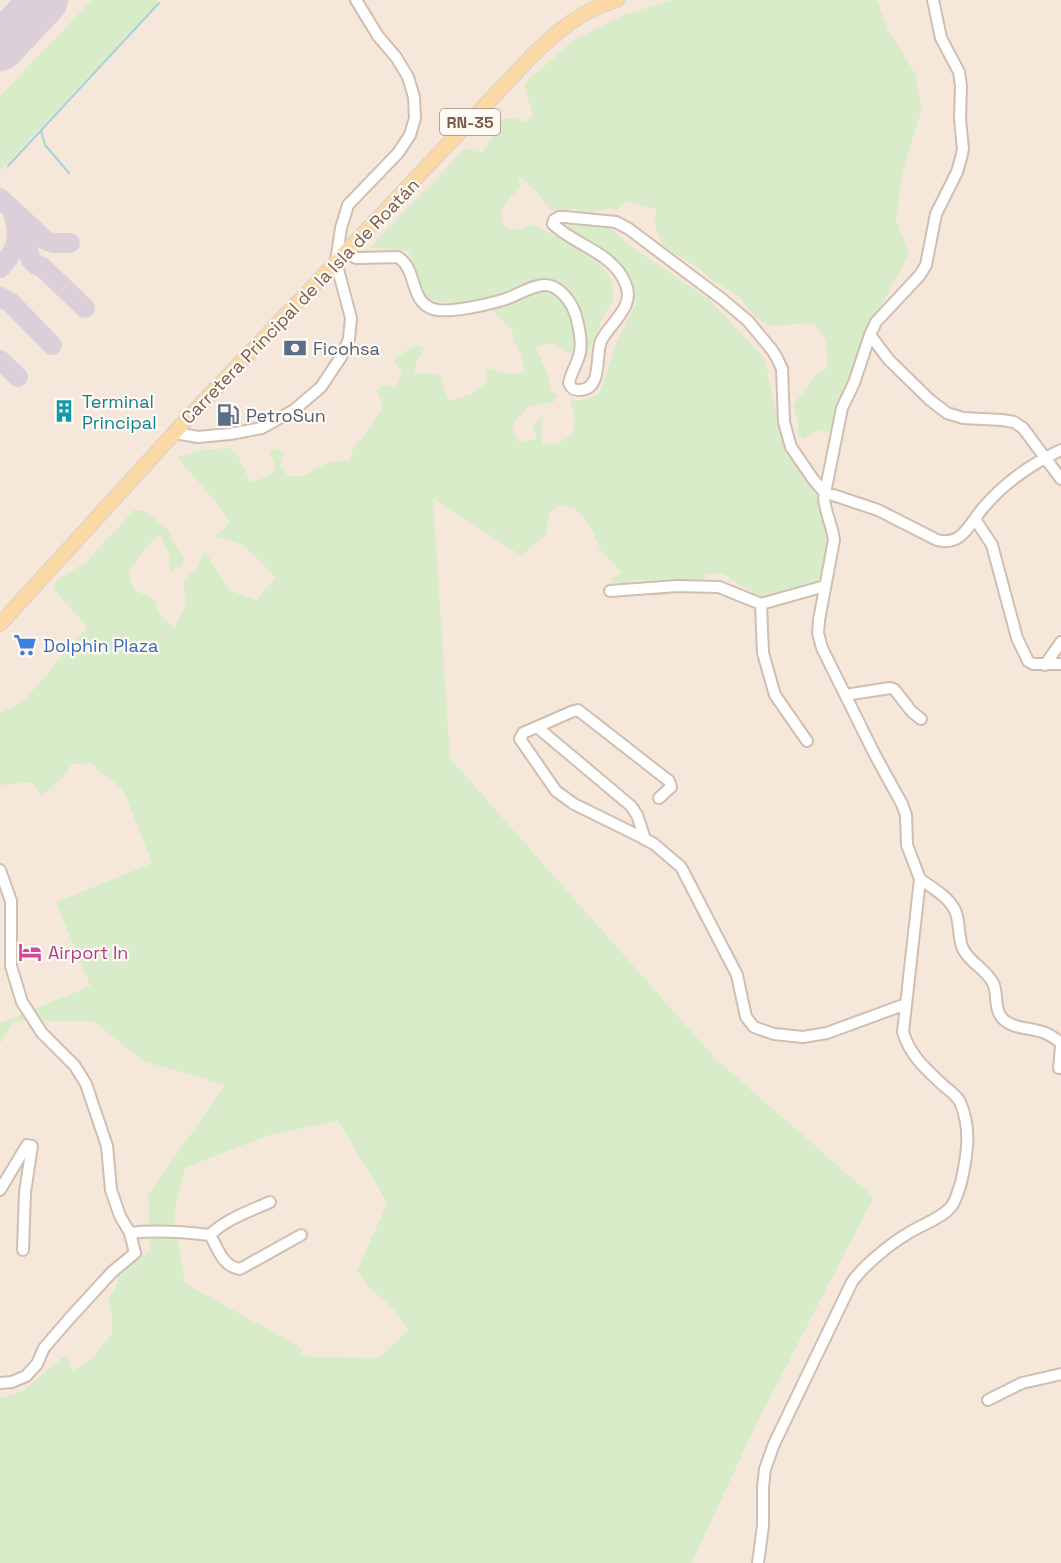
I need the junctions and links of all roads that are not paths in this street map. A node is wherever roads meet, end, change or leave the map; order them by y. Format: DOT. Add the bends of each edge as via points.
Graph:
graph roads {
  1 [pos="356,0"];
  2 [pos="617,0"];
  3 [pos="933,0"];
  4 [pos="341,257"];
  5 [pos="870,335"];
  6 [pos="175,433"];
  7 [pos="1061,450"];
  8 [pos="1046,457"];
  9 [pos="1061,479"];
  10 [pos="824,492"];
  11 [pos="975,519"];
  12 [pos="825,586"];
  13 [pos="610,591"];
  14 [pos="761,604"];
  15 [pos="0,624"];
  16 [pos="1061,642"];
  17 [pos="1061,664"];
  18 [pos="1045,665"];
  19 [pos="845,695"];
  20 [pos="921,718"];
  21 [pos="537,727"];
  22 [pos="807,741"];
  23 [pos="659,798"];
  24 [pos="645,839"];
  25 [pos="0,870"];
  26 [pos="920,879"];
  27 [pos="906,1004"];
  28 [pos="1061,1045"];
  29 [pos="1059,1068"];
  30 [pos="0,1190"];
  31 [pos="270,1202"];
  32 [pos="130,1233"];
  33 [pos="210,1235"];
  34 [pos="301,1235"];
  35 [pos="24,1250"];
  36 [pos="1061,1374"];
  37 [pos="0,1383"];
  38 [pos="988,1400"];
  39 [pos="758,1563"];
  1 -- 4 [label="street" via="408,77 415,118 398,153 348,205 341,228"];
  2 -- 4 [label="main road, Carretera Principal de la Isla de Roatán / RN-35" via="582,14 556,33"];
  3 -- 5 [label="street" via="941,38 961,86 963,149 957,172 936,214 926,265 876,322"];
  4 -- 6 [label="main road, Carretera Principal de la Isla de Roatán / RN-35"];
  4 -- 6 [label="street" via="351,318 349,339 321,387 294,410 262,428 198,437"];
  4 -- 10 [label="street" via="398,258 407,266 419,298 425,306 436,310 484,305 536,287 554,287 573,307 581,348 569,383 575,390 582,390 591,387 595,380 600,344 624,308 627,285 608,262 553,224 559,217 616,222 722,299 748,321 772,350 782,369 784,422 791,447"];
  5 -- 8 [label="street" via="889,360 947,413 1014,422"];
  5 -- 10 [label="street" via="842,408"];
  6 -- 15 [label="main road, Carretera Principal de la Isla de Roatán / RN-35"];
  7 -- 8 [label="street"];
  8 -- 9 [label="street"];
  8 -- 11 [label="street" via="1006,483"];
  10 -- 11 [label="street" via="878,510 945,542 960,536"];
  10 -- 12 [label="street" via="834,540"];
  11 -- 18 [label="street" via="992,545 1017,638 1028,661"];
  12 -- 14 [label="street"];
  12 -- 19 [label="street" via="818,633"];
  13 -- 14 [label="street" via="719,587"];
  14 -- 22 [label="street" via="763,653 775,695"];
  16 -- 18 [label="street"];
  17 -- 18 [label="street"];
  19 -- 20 [label="street" via="890,688"];
  19 -- 26 [label="street" via="902,804 907,845"];
  21 -- 23 [label="street" via="578,710 666,777 671,787"];
  21 -- 24 [label="street" via="630,806"];
  21 -- 24 [label="street" via="523,733 520,739 556,791"];
  24 -- 27 [label="street" via="681,867 737,975 746,1017 754,1027 774,1035 811,1036"];
  25 -- 32 [label="street" via="11,901 11,966 22,1002 42,1033 75,1066 86,1084 107,1146 111,1190"];
  26 -- 27 [label="street"];
  26 -- 28 [label="street" via="956,911 963,948 995,986 1000,1015 1007,1022 1045,1033"];
  27 -- 39 [label="street" via="906,1042 958,1099 967,1123 966,1160 958,1194 951,1207 905,1235 860,1270 852,1282 765,1469"];
  28 -- 29 [label="street"];
  30 -- 35 [label="street" via="27,1145 32,1146 25,1192"];
  31 -- 33 [label="street"];
  32 -- 33 [label="street"];
  32 -- 37 [label="street" via="135,1253 69,1319 26,1376"];
  33 -- 34 [label="street" via="225,1262 240,1269"];
  36 -- 38 [label="street" via="1022,1383"];
}
